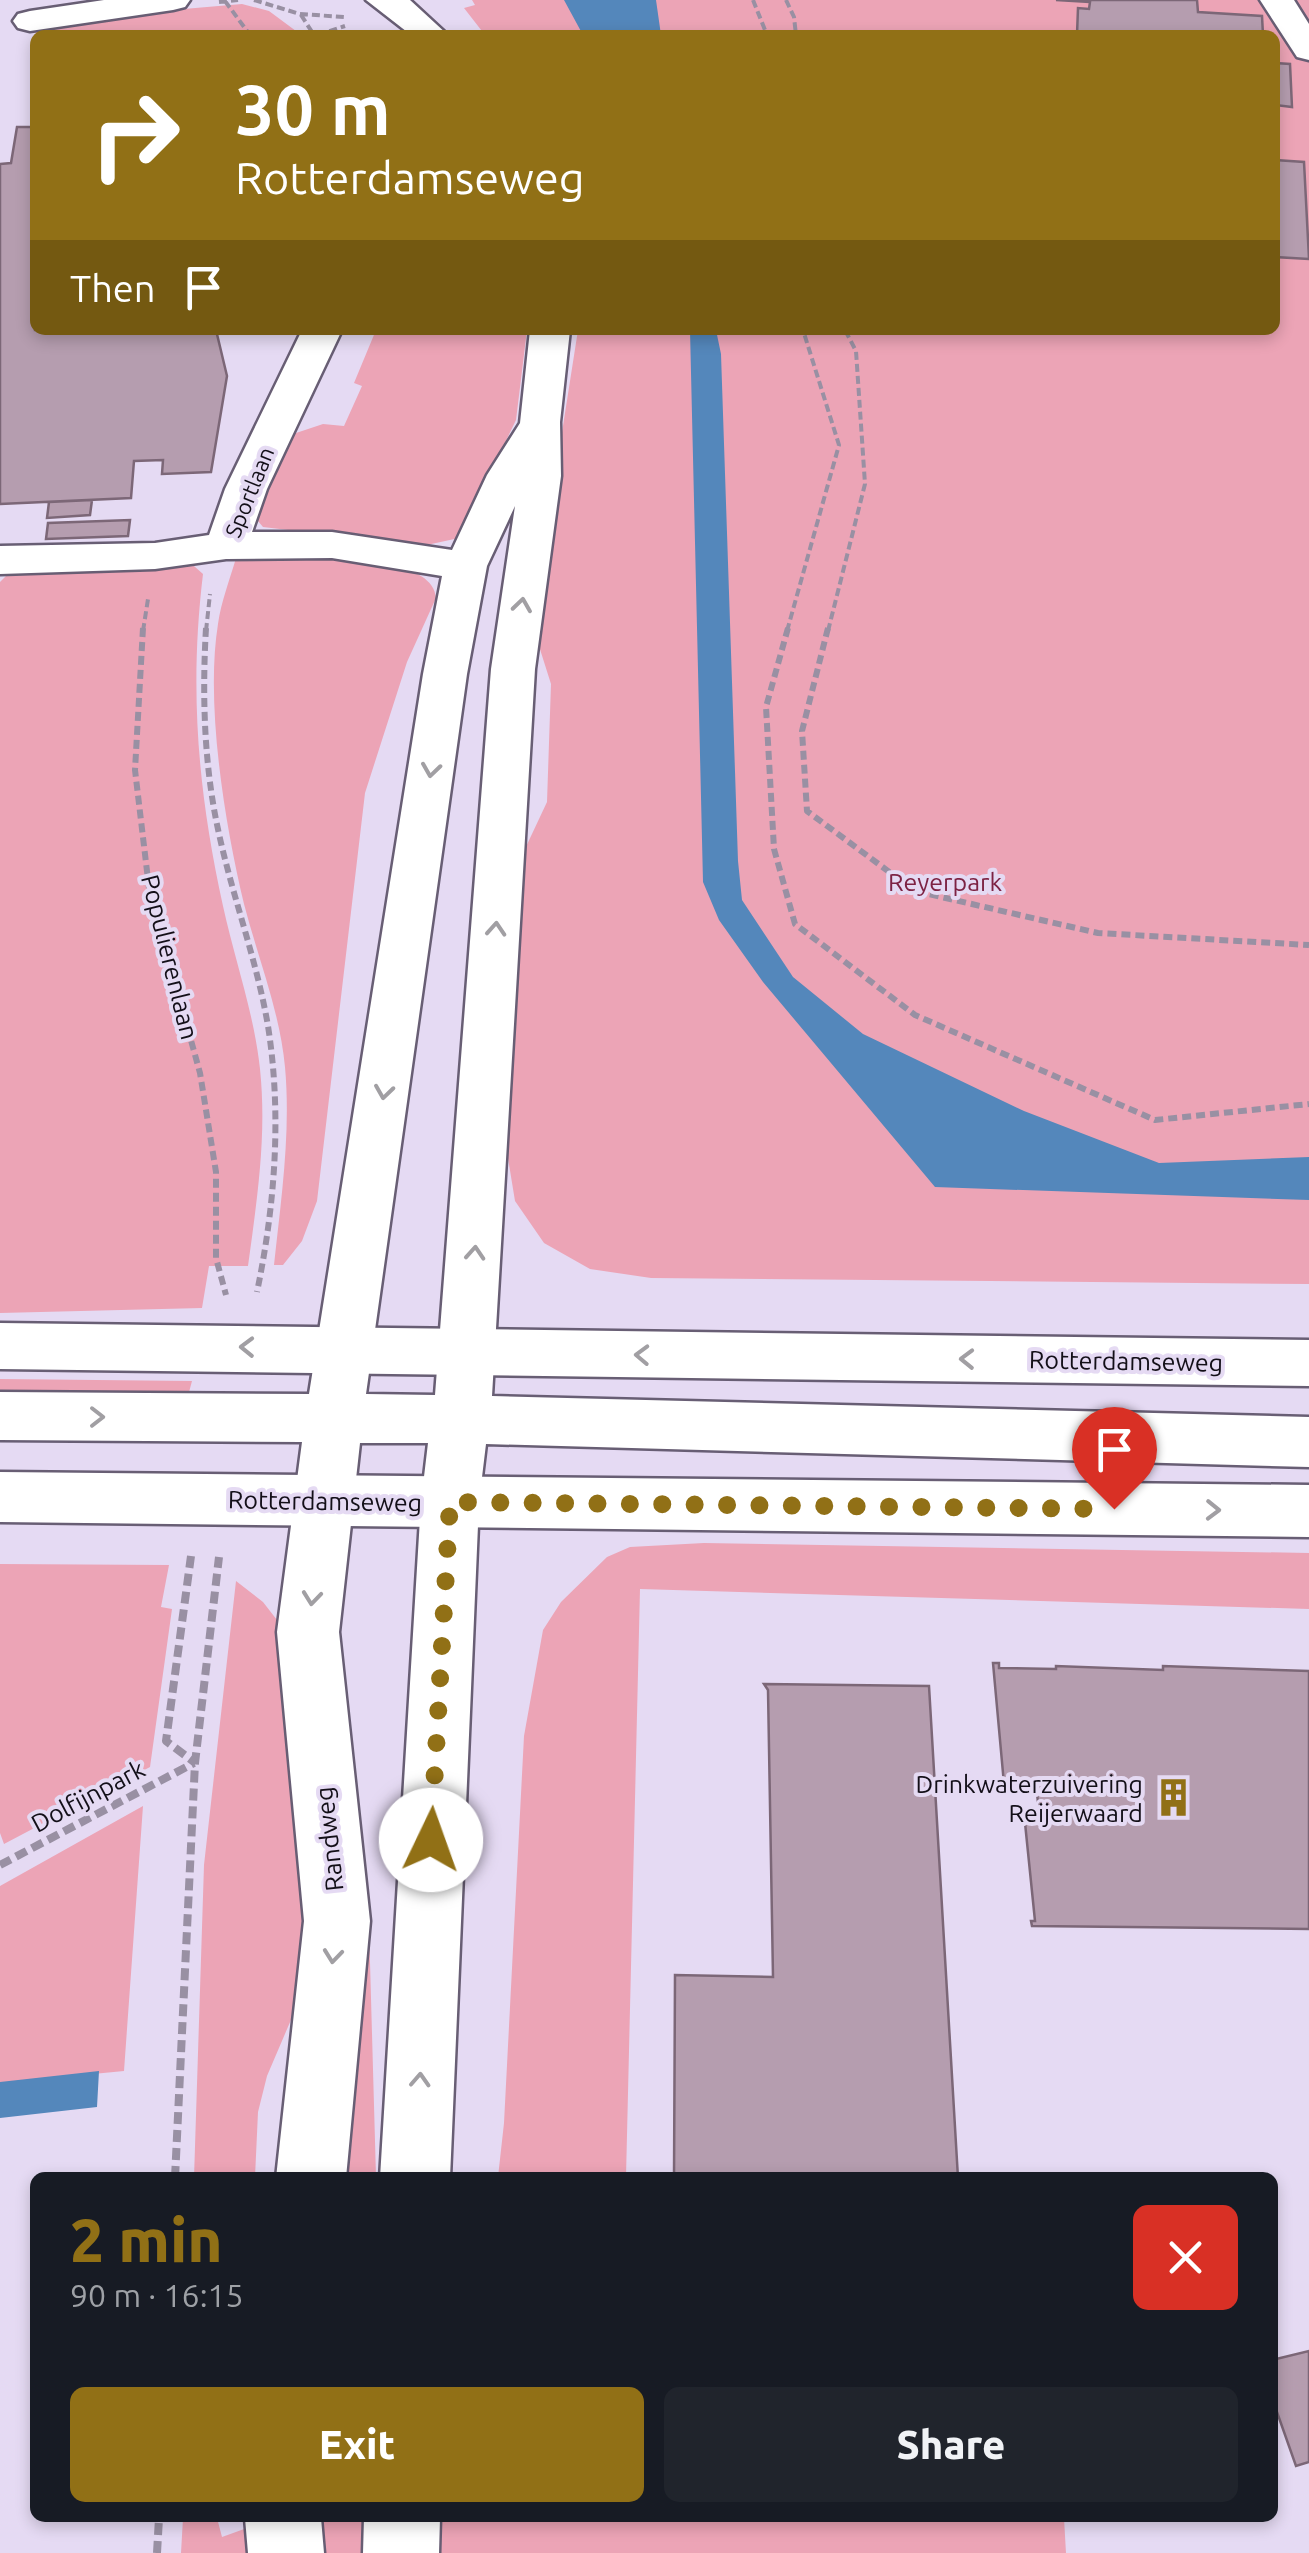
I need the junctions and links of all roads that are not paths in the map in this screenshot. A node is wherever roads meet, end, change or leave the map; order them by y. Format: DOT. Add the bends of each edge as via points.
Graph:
graph roads {
  1 [pos="173,0"];
  2 [pos="383,0"];
  3 [pos="1277,0"];
  4 [pos="114,4"];
  5 [pos="446,20"];
  6 [pos="30,30"];
  7 [pos="31,30"];
  8 [pos="21,33"];
  9 [pos="1309,50"];
  10 [pos="320,335"];
  11 [pos="549,335"];
  12 [pos="540,422"];
  13 [pos="226,546"];
  14 [pos="0,560"];
  15 [pos="466,566"];
  16 [pos="0,1346"];
  17 [pos="344,1349"];
  18 [pos="469,1350"];
  19 [pos="1309,1363"];
  20 [pos="0,1416"];
  21 [pos="334,1418"];
  22 [pos="460,1420"];
  23 [pos="1309,1442"];
  24 [pos="0,1497"];
  25 [pos="322,1501"];
  26 [pos="450,1502"];
  27 [pos="1309,1511"];
  28 [pos="312,2172"];
  29 [pos="415,2172"];
  30 [pos="283,2522"];
  31 [pos="402,2522"];
  32 [pos="286,2553"];
  33 [pos="401,2553"];
  1 -- 4 [label="street"];
  2 -- 5 [label="street"];
  3 -- 9 [label="street"];
  4 -- 7 [label="street"];
  6 -- 8 [label="street"];
  10 -- 13 [label="street, Sportlaan"];
  11 -- 12 [label="street"];
  12 -- 15 [label="street"];
  18 -- 12 [label="street, one-way" via="513,669 540,476"];
  13 -- 14 [label="street" via="155,556"];
  13 -- 15 [label="street, Sportlaan" via="332,545"];
  15 -- 17 [label="street, one-way"];
  17 -- 16 [label="street, Rotterdamseweg, one-way"];
  17 -- 18 [label="street, Rotterdamseweg"];
  17 -- 21 [label="street, Randweg"];
  17 -- 22 [label="street"];
  19 -- 18 [label="street, Rotterdamseweg, one-way"];
  18 -- 22 [label="street"];
  20 -- 21 [label="street, one-way"];
  21 -- 22 [label="street"];
  21 -- 25 [label="street, Randweg"];
  22 -- 23 [label="street"];
  22 -- 26 [label="street"];
  24 -- 25 [label="street, Rotterdamseweg"];
  25 -- 26 [label="street, Rotterdamseweg"];
  25 -- 28 [label="street, Randweg, one-way" via="308,1632 337,1922"];
  26 -- 27 [label="street, Rotterdamseweg, one-way"];
  29 -- 26 [label="street, one-way"];
  30 -- 32 [label="street"];
  31 -- 33 [label="street"];
}
